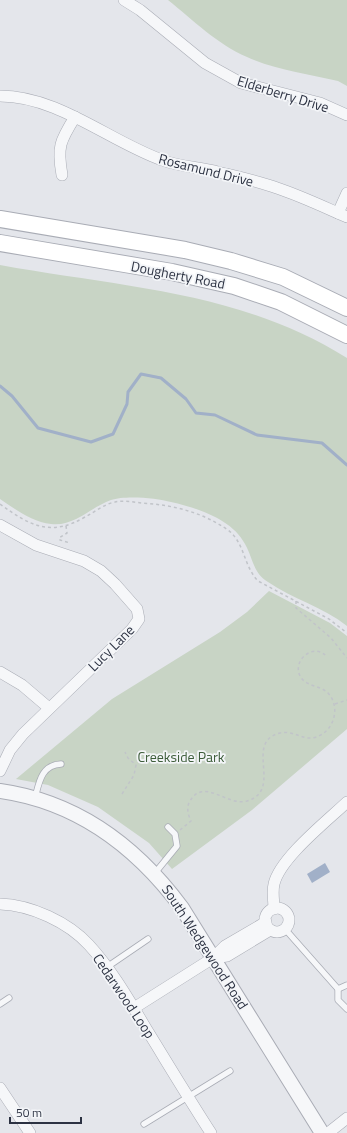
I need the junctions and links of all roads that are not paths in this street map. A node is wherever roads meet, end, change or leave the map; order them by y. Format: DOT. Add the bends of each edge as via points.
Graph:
graph roads {
  1 [pos="124,0"];
  2 [pos="0,96"];
  3 [pos="347,115"];
  4 [pos="75,117"];
  5 [pos="62,175"];
  6 [pos="347,193"];
  7 [pos="343,215"];
  8 [pos="0,219"];
  9 [pos="0,244"];
  10 [pos="347,308"];
  11 [pos="347,336"];
  12 [pos="0,525"];
  13 [pos="0,672"];
  14 [pos="49,708"];
  15 [pos="61,764"];
  16 [pos="0,771"];
  17 [pos="0,791"];
  18 [pos="35,799"];
  19 [pos="347,802"];
  20 [pos="168,827"];
  21 [pos="155,873"];
  22 [pos="0,904"];
  23 [pos="274,909"];
  24 [pos="268,926"];
  25 [pos="286,929"];
  26 [pos="148,939"];
  27 [pos="213,958"];
  28 [pos="107,967"];
  29 [pos="347,985"];
  30 [pos="338,989"];
  31 [pos="9,998"];
  32 [pos="0,1004"];
  33 [pos="134,1008"];
  34 [pos="347,1009"];
  35 [pos="230,1071"];
  36 [pos="0,1088"];
  37 [pos="188,1096"];
  38 [pos="347,1118"];
  39 [pos="144,1124"];
  40 [pos="30,1133"];
  41 [pos="211,1133"];
  42 [pos="322,1133"];
  43 [pos="328,1133"];
  1 -- 3 [label="street, Elderberry Drive" via="140,10 205,64 241,83 320,103"];
  2 -- 4 [label="street, Rosamund Drive" via="43,103"];
  4 -- 5 [label="street" via="59,147"];
  4 -- 7 [label="street, Rosamund Drive" via="129,147 164,161 216,171 276,187"];
  6 -- 7 [label="street"];
  8 -- 10 [label="main road, Dougherty Road" via="231,260 283,277"];
  9 -- 11 [label="main road, Dougherty Road" via="172,272 234,286 281,302"];
  12 -- 14 [label="street, Lucy Lane" via="36,545 84,561 101,571 133,602 139,613 139,619 132,629"];
  13 -- 14 [label="street" via="22,684"];
  14 -- 16 [label="street, Lucy Lane" via="10,750"];
  15 -- 18 [label="lane" via="49,767 43,773"];
  17 -- 18 [label="street, South Wedgewood Road"];
  18 -- 21 [label="street, South Wedgewood Road" via="90,821 119,840"];
  19 -- 23 [label="street" via="287,859 273,885"];
  20 -- 21 [label="lane" via="175,834 177,846"];
  21 -- 27 [label="street, South Wedgewood Road" via="182,908"];
  22 -- 28 [label="street, Cedarwood Loop" via="10,904 38,912 64,925 88,944"];
  23 -- 24 [label="street" via="269,912"];
  23 -- 25 [label="street" via="282,910 288,915"];
  24 -- 25 [label="street" via="280,932"];
  24 -- 27 [label="street" via="227,956"];
  25 -- 30 [label="lane"];
  26 -- 28 [label="lane"];
  27 -- 33 [label="street"];
  27 -- 42 [label="street, South Wedgewood Road"];
  28 -- 33 [label="street, Cedarwood Loop"];
  29 -- 30 [label="lane"];
  30 -- 34 [label="lane" via="338,1000"];
  31 -- 32 [label="lane"];
  33 -- 37 [label="street, Cedarwood Loop"];
  35 -- 37 [label="lane"];
  36 -- 40 [label="street"];
  37 -- 39 [label="lane"];
  37 -- 41 [label="street, Cedarwood Loop"];
  38 -- 43 [label="street"];
}
